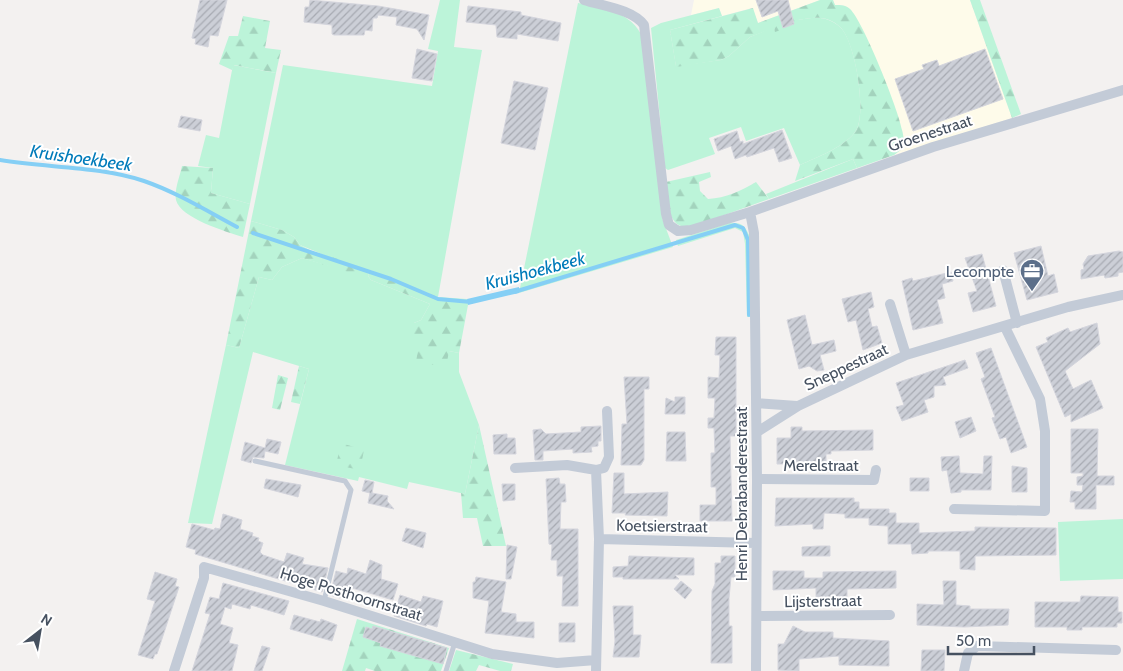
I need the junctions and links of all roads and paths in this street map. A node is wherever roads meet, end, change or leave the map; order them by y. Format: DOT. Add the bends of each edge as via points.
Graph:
graph roads {
  1 [pos="584,0"];
  2 [pos="1123,90"];
  3 [pos="750,212"];
  4 [pos="1003,270"];
  5 [pos="1123,294"];
  6 [pos="890,304"];
  7 [pos="1018,323"];
  8 [pos="1005,327"];
  9 [pos="906,355"];
  10 [pos="756,402"];
  11 [pos="798,406"];
  12 [pos="607,411"];
  13 [pos="757,432"];
  14 [pos="255,461"];
  15 [pos="514,468"];
  16 [pos="596,470"];
  17 [pos="876,470"];
  18 [pos="757,479"];
  19 [pos="954,509"];
  20 [pos="599,540"];
  21 [pos="755,543"];
  22 [pos="324,600"];
  23 [pos="890,615"];
  24 [pos="757,616"];
  25 [pos="456,642"];
  26 [pos="1116,650"];
  27 [pos="596,660"];
  28 [pos="174,671"];
  29 [pos="446,671"];
  30 [pos="596,671"];
  31 [pos="756,671"];
  32 [pos="964,671"];
  1 -- 3 [label="street, Groenestraat" via="628,14 644,25 669,225 678,231 691,230"];
  2 -- 3 [label="street, Groenestraat" via="933,147"];
  3 -- 10 [label="street, Henri Debrabanderestraat" via="754,233"];
  4 -- 7 [label="street"];
  5 -- 7 [label="street, Sneppestraat"];
  6 -- 9 [label="street, Sneppestraat"];
  7 -- 8 [label="street, Sneppestraat"];
  8 -- 9 [label="street, Sneppestraat"];
  8 -- 19 [label="street" via="1040,399 1045,432 1044,511"];
  9 -- 11 [label="street, Sneppestraat"];
  10 -- 11 [label="street, Sneppestraat"];
  10 -- 13 [label="street, Henri Debrabanderestraat"];
  11 -- 13 [label="street, Sneppestraat"];
  12 -- 16 [label="street" via="609,457 604,468"];
  13 -- 18 [label="street, Henri Debrabanderestraat"];
  14 -- 22 [label="lane" via="345,481 351,490"];
  15 -- 16 [label="street" via="566,465"];
  16 -- 20 [label="street, Koetsierstraat"];
  17 -- 18 [label="street, Merelstraat" via="874,480"];
  18 -- 21 [label="street, Henri Debrabanderestraat"];
  20 -- 21 [label="street, Koetsierstraat"];
  20 -- 27 [label="street, Koetsierstraat"];
  21 -- 24 [label="street, Henri Debrabanderestraat"];
  22 -- 25 [label="street, Hoge Posthoornstraat"];
  22 -- 28 [label="street, Hoge Posthoornstraat" via="204,567 204,578"];
  23 -- 24 [label="street, Lijsterstraat"];
  24 -- 31 [label="street, Henri Debrabanderestraat"];
  25 -- 27 [label="street, Hoge Posthoornstraat" via="492,654 557,663"];
  25 -- 29 [label="lane"];
  26 -- 32 [label="street" via="977,646 968,653"];
  27 -- 30 [label="street, Koetsierstraat"];
}
